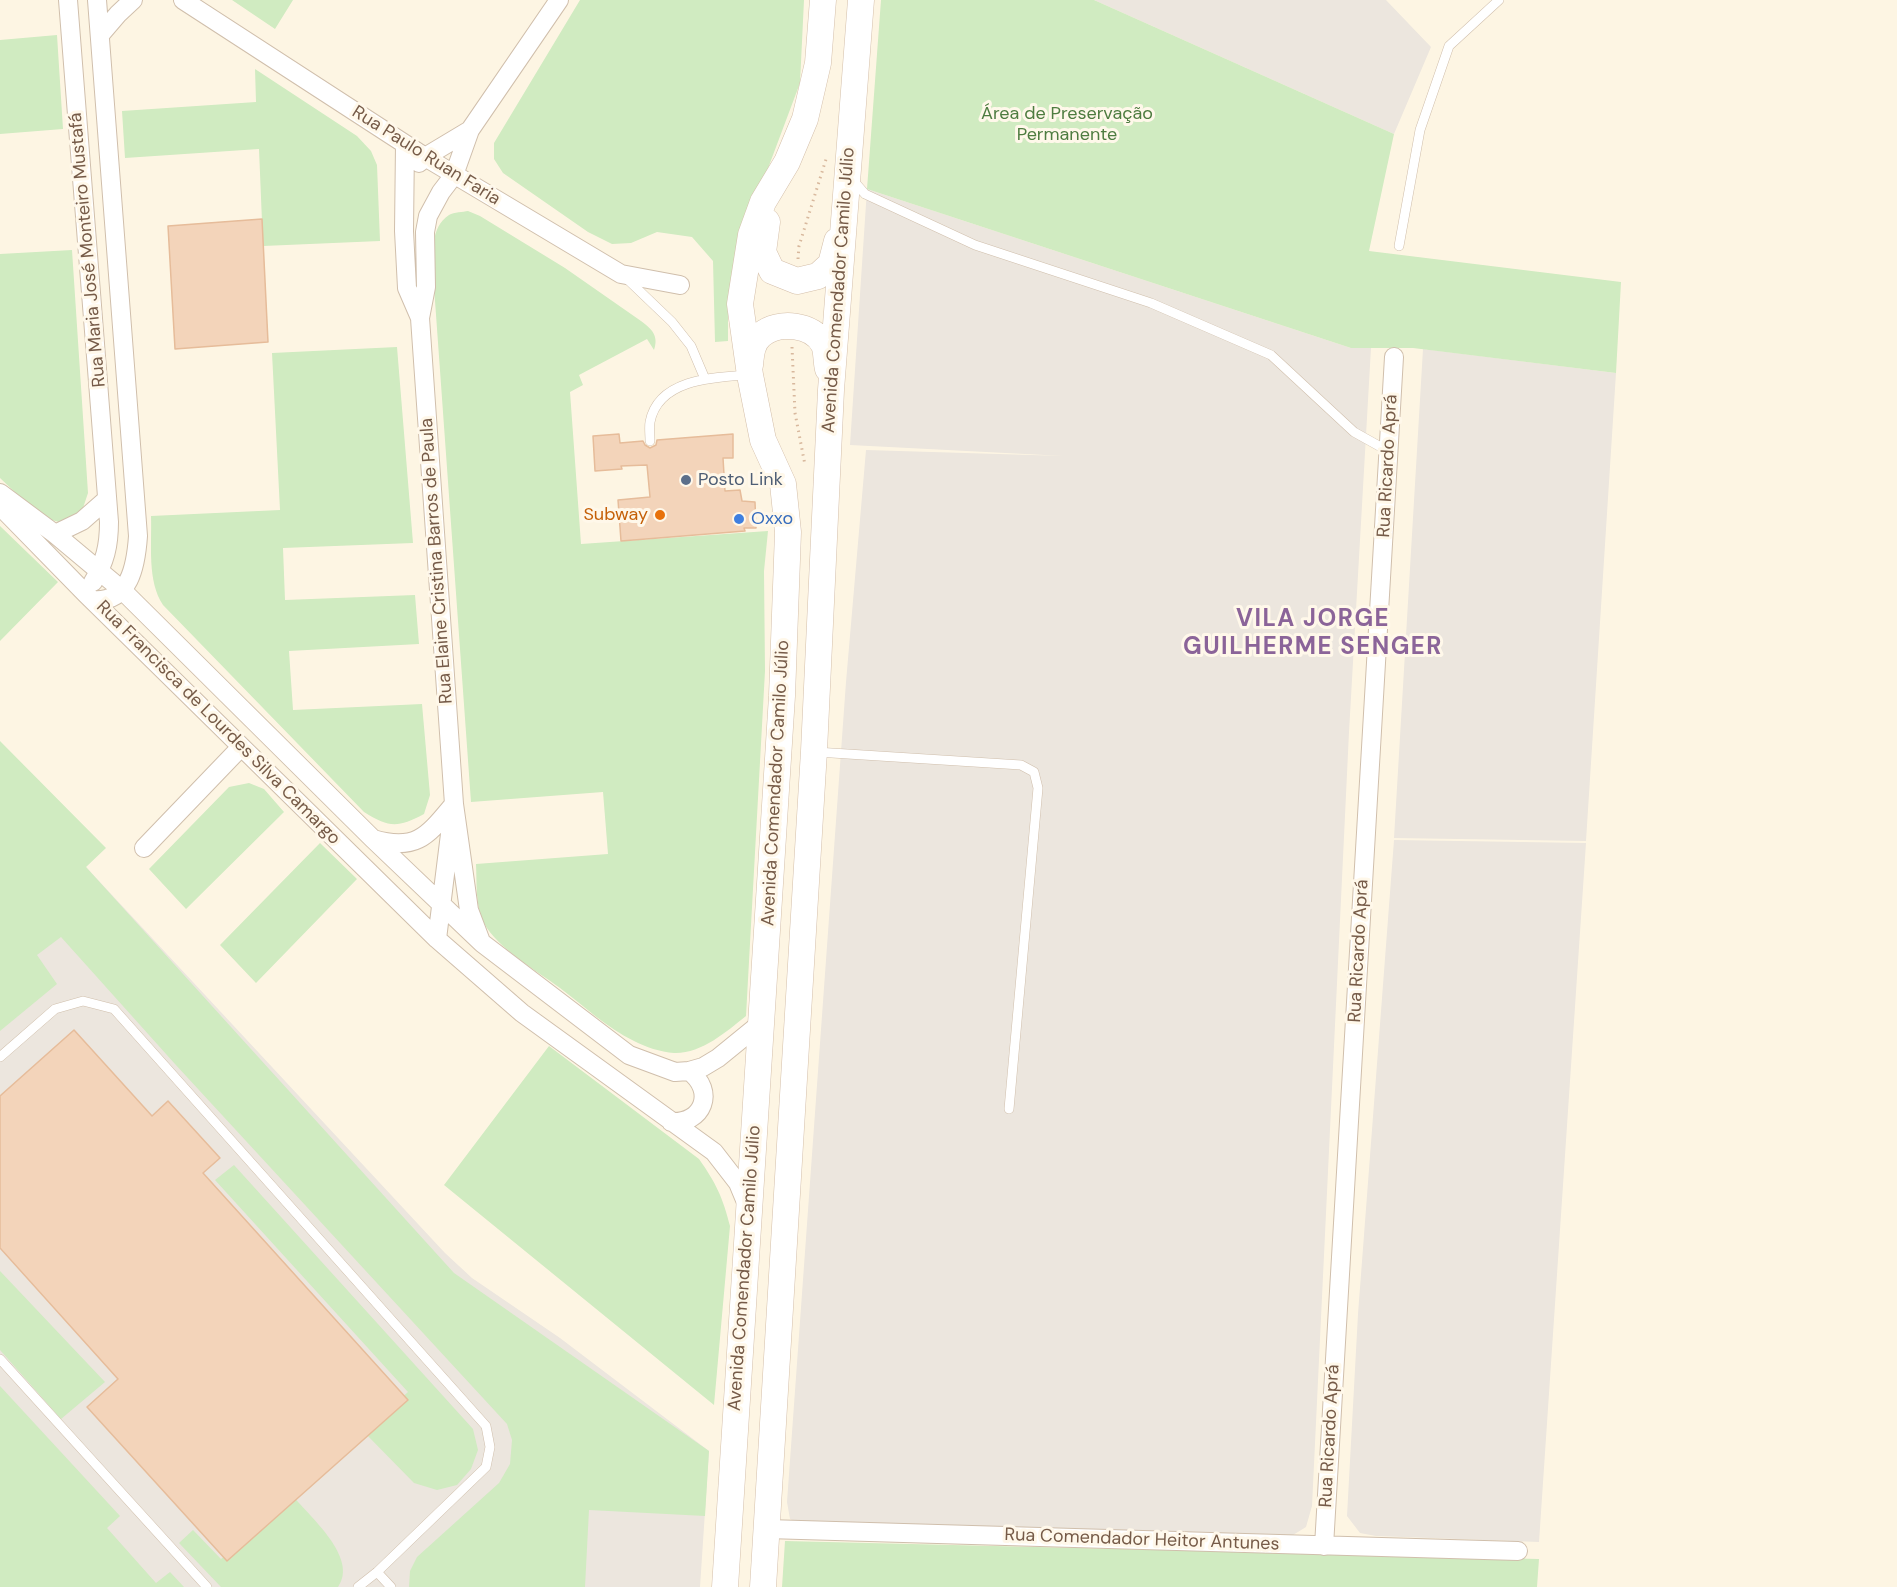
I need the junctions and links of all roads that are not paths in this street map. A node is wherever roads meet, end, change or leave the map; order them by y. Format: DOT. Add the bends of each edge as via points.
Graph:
graph roads {
  1 [pos="68,0"];
  2 [pos="97,0"];
  3 [pos="134,0"];
  4 [pos="183,0"];
  5 [pos="559,0"];
  6 [pos="823,0"];
  7 [pos="861,0"];
  8 [pos="1499,0"];
  9 [pos="100,35"];
  10 [pos="470,130"];
  11 [pos="405,144"];
  12 [pos="425,157"];
  13 [pos="787,162"];
  14 [pos="847,174"];
  15 [pos="454,175"];
  16 [pos="404,188"];
  17 [pos="844,218"];
  18 [pos="1399,246"];
  19 [pos="621,274"];
  20 [pos="680,285"];
  21 [pos="420,318"];
  22 [pos="1394,357"];
  23 [pos="750,375"];
  24 [pos="705,379"];
  25 [pos="831,390"];
  26 [pos="651,441"];
  27 [pos="1389,451"];
  28 [pos="0,493"];
  29 [pos="0,506"];
  30 [pos="108,508"];
  31 [pos="137,513"];
  32 [pos="55,534"];
  33 [pos="99,572"];
  34 [pos="122,590"];
  35 [pos="90,597"];
  36 [pos="241,747"];
  37 [pos="814,752"];
  38 [pos="454,804"];
  39 [pos="373,839"];
  40 [pos="144,848"];
  41 [pos="468,899"];
  42 [pos="441,905"];
  43 [pos="463,926"];
  44 [pos="439,940"];
  45 [pos="482,943"];
  46 [pos="761,1023"];
  47 [pos="0,1057"];
  48 [pos="689,1071"];
  49 [pos="1009,1109"];
  50 [pos="671,1122"];
  51 [pos="749,1209"];
  52 [pos="0,1359"];
  53 [pos="766,1529"];
  54 [pos="1324,1546"];
  55 [pos="1518,1551"];
  56 [pos="377,1572"];
  57 [pos="207,1587"];
  58 [pos="358,1587"];
  59 [pos="391,1587"];
  60 [pos="725,1587"];
  61 [pos="763,1587"];
  1 -- 30 [label="street, Rua Maria José Monteiro Mustafá"];
  2 -- 9 [label="street, Rua Maria José Monteiro Mustafá"];
  3 -- 9 [label="street"];
  4 -- 11 [label="street, Rua Paulo Ruan Faria"];
  5 -- 10 [label="street"];
  6 -- 13 [label="main road, Avenida Comendador Camilo Júlio" via="818,63 805,119"];
  7 -- 14 [label="main road, Avenida Comendador Camilo Júlio"];
  8 -- 18 [label="lane" via="1449,46 1420,130"];
  9 -- 31 [label="street, Rua Maria José Monteiro Mustafá"];
  10 -- 12 [label="street"];
  10 -- 15 [label="street, Rua Elaine Cristina Barros de Paula"];
  11 -- 12 [label="street, Rua Paulo Ruan Faria"];
  11 -- 16 [label="street, Rua Elaine Cristina Barros de Paula"];
  12 -- 15 [label="street, Rua Paulo Ruan Faria"];
  12 -- 16 [label="street"];
  13 -- 17 [label="main road" via="767,222 763,252 772,271 797,281 818,276 831,264"];
  13 -- 23 [label="main road, Avenida Comendador Camilo Júlio" via="763,202 751,235 740,304"];
  14 -- 17 [label="main road, Avenida Comendador Camilo Júlio"];
  14 -- 27 [label="lane" via="865,194 975,245 1151,303 1271,355 1354,432"];
  15 -- 19 [label="street, Rua Paulo Ruan Faria"];
  15 -- 21 [label="street, Rua Elaine Cristina Barros de Paula" via="428,216 426,287"];
  16 -- 21 [label="street, Rua Elaine Cristina Barros de Paula" via="407,288"];
  17 -- 25 [label="main road, Avenida Comendador Camilo Júlio"];
  19 -- 20 [label="street, Rua Paulo Ruan Faria"];
  19 -- 24 [label="lane" via="672,321 691,346"];
  21 -- 38 [label="street, Rua Elaine Cristina Barros de Paula"];
  22 -- 27 [label="street, Rua Ricardo Aprá"];
  23 -- 24 [label="lane"];
  23 -- 25 [label="main road" via="751,349 760,335 792,326 813,333 824,345"];
  23 -- 46 [label="main road, Avenida Comendador Camilo Júlio" via="763,440 783,484 788,532 782,696"];
  24 -- 26 [label="lane" via="684,384 667,395 650,422"];
  25 -- 37 [label="main road, Avenida Comendador Camilo Júlio"];
  27 -- 54 [label="street, Rua Ricardo Aprá"];
  28 -- 32 [label="street, Rua Francisca de Lourdes Silva Camargo"];
  29 -- 35 [label="street, Rua Francisca de Lourdes Silva Camargo"];
  30 -- 31 [label="street" via="114,524 126,527 135,521"];
  30 -- 32 [label="street"];
  30 -- 33 [label="street, Rua Maria José Monteiro Mustafá" via="107,551"];
  31 -- 34 [label="street, Rua Maria José Monteiro Mustafá" via="136,555"];
  32 -- 33 [label="street, Rua Francisca de Lourdes Silva Camargo"];
  33 -- 34 [label="street, Rua Francisca de Lourdes Silva Camargo"];
  33 -- 35 [label="street, Rua Maria José Monteiro Mustafá"];
  34 -- 35 [label="street" via="113,598"];
  34 -- 39 [label="street, Rua Francisca de Lourdes Silva Camargo"];
  35 -- 36 [label="street, Rua Francisca de Lourdes Silva Camargo"];
  36 -- 40 [label="street"];
  36 -- 44 [label="street, Rua Francisca de Lourdes Silva Camargo"];
  37 -- 49 [label="lane" via="1021,765 1034,772 1038,788"];
  37 -- 53 [label="main road, Avenida Comendador Camilo Júlio"];
  38 -- 39 [label="street" via="425,836 414,842 396,845"];
  38 -- 41 [label="street, Rua Elaine Cristina Barros de Paula"];
  38 -- 42 [label="street, Rua Elaine Cristina Barros de Paula"];
  39 -- 42 [label="street, Rua Francisca de Lourdes Silva Camargo"];
  41 -- 43 [label="street, Rua Elaine Cristina Barros de Paula"];
  41 -- 45 [label="street, Rua Elaine Cristina Barros de Paula"];
  42 -- 43 [label="street, Rua Francisca de Lourdes Silva Camargo"];
  42 -- 44 [label="street"];
  43 -- 44 [label="street" via="455,942"];
  43 -- 45 [label="street, Rua Francisca de Lourdes Silva Camargo"];
  44 -- 50 [label="street, Rua Francisca de Lourdes Silva Camargo" via="522,1013"];
  45 -- 48 [label="street, Rua Francisca de Lourdes Silva Camargo" via="629,1055 675,1072"];
  46 -- 48 [label="street" via="718,1058"];
  46 -- 51 [label="main road, Avenida Comendador Camilo Júlio"];
  47 -- 56 [label="lane" via="55,1009 83,1001 114,1010 486,1426 490,1447 486,1467"];
  48 -- 50 [label="street" via="701,1083 702,1106 682,1123"];
  50 -- 51 [label="street, Rua Francisca de Lourdes Silva Camargo" via="714,1152 738,1183"];
  51 -- 60 [label="main road, Avenida Comendador Camilo Júlio"];
  52 -- 57 [label="lane"];
  53 -- 54 [label="street, Rua Comendador Heitor Antunes"];
  53 -- 61 [label="main road, Avenida Comendador Camilo Júlio"];
  54 -- 55 [label="street, Rua Comendador Heitor Antunes"];
  56 -- 58 [label="lane"];
  56 -- 59 [label="lane"];
}
